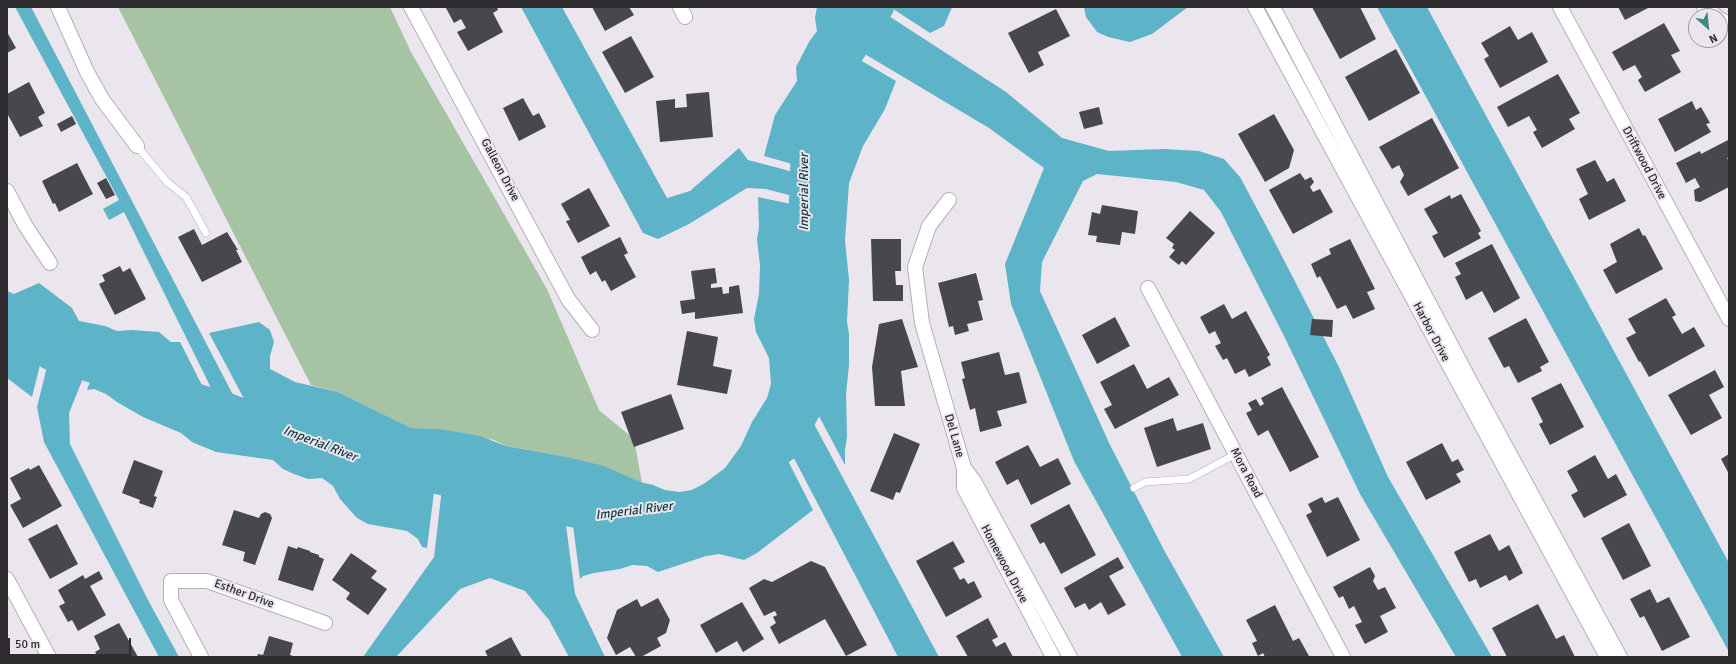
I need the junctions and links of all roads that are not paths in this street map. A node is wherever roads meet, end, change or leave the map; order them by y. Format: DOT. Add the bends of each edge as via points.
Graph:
graph roads {
  1 [pos="58,7"];
  2 [pos="412,7"];
  3 [pos="1255,7"];
  4 [pos="1273,7"];
  5 [pos="1560,7"];
  6 [pos="137,146"];
  7 [pos="7,191"];
  8 [pos="949,200"];
  9 [pos="206,233"];
  10 [pos="50,263"];
  11 [pos="1148,288"];
  12 [pos="1729,319"];
  13 [pos="592,330"];
  14 [pos="1236,454"];
  15 [pos="964,468"];
  16 [pos="1134,488"];
  17 [pos="7,579"];
  18 [pos="325,623"];
  19 [pos="49,657"];
  20 [pos="201,657"];
  21 [pos="1053,657"];
  22 [pos="1070,657"];
  23 [pos="1343,657"];
  24 [pos="1607,657"];
  25 [pos="1620,657"];
  1 -- 6 [label="street" via="102,99"];
  2 -- 13 [label="street, Galleon Drive" via="568,299"];
  3 -- 24 [label="street, Harbor Drive"];
  4 -- 25 [label="street, Harbor Drive" via="1469,379"];
  5 -- 12 [label="street, Driftwood Drive"];
  6 -- 9 [label="lane" via="167,182 186,197"];
  7 -- 10 [label="street"];
  8 -- 15 [label="street, Del Lane" via="930,226 915,267 922,324"];
  11 -- 14 [label="street, Mora Road"];
  14 -- 16 [label="lane" via="1189,479 1145,482"];
  14 -- 23 [label="street, Mora Road"];
  15 -- 21 [label="street, Homewood Drive" via="964,488"];
  15 -- 22 [label="street, Del Lane" via="974,481"];
  17 -- 19 [label="street"];
  18 -- 20 [label="street, Esther Drive" via="207,582 171,581 171,600"];
}
